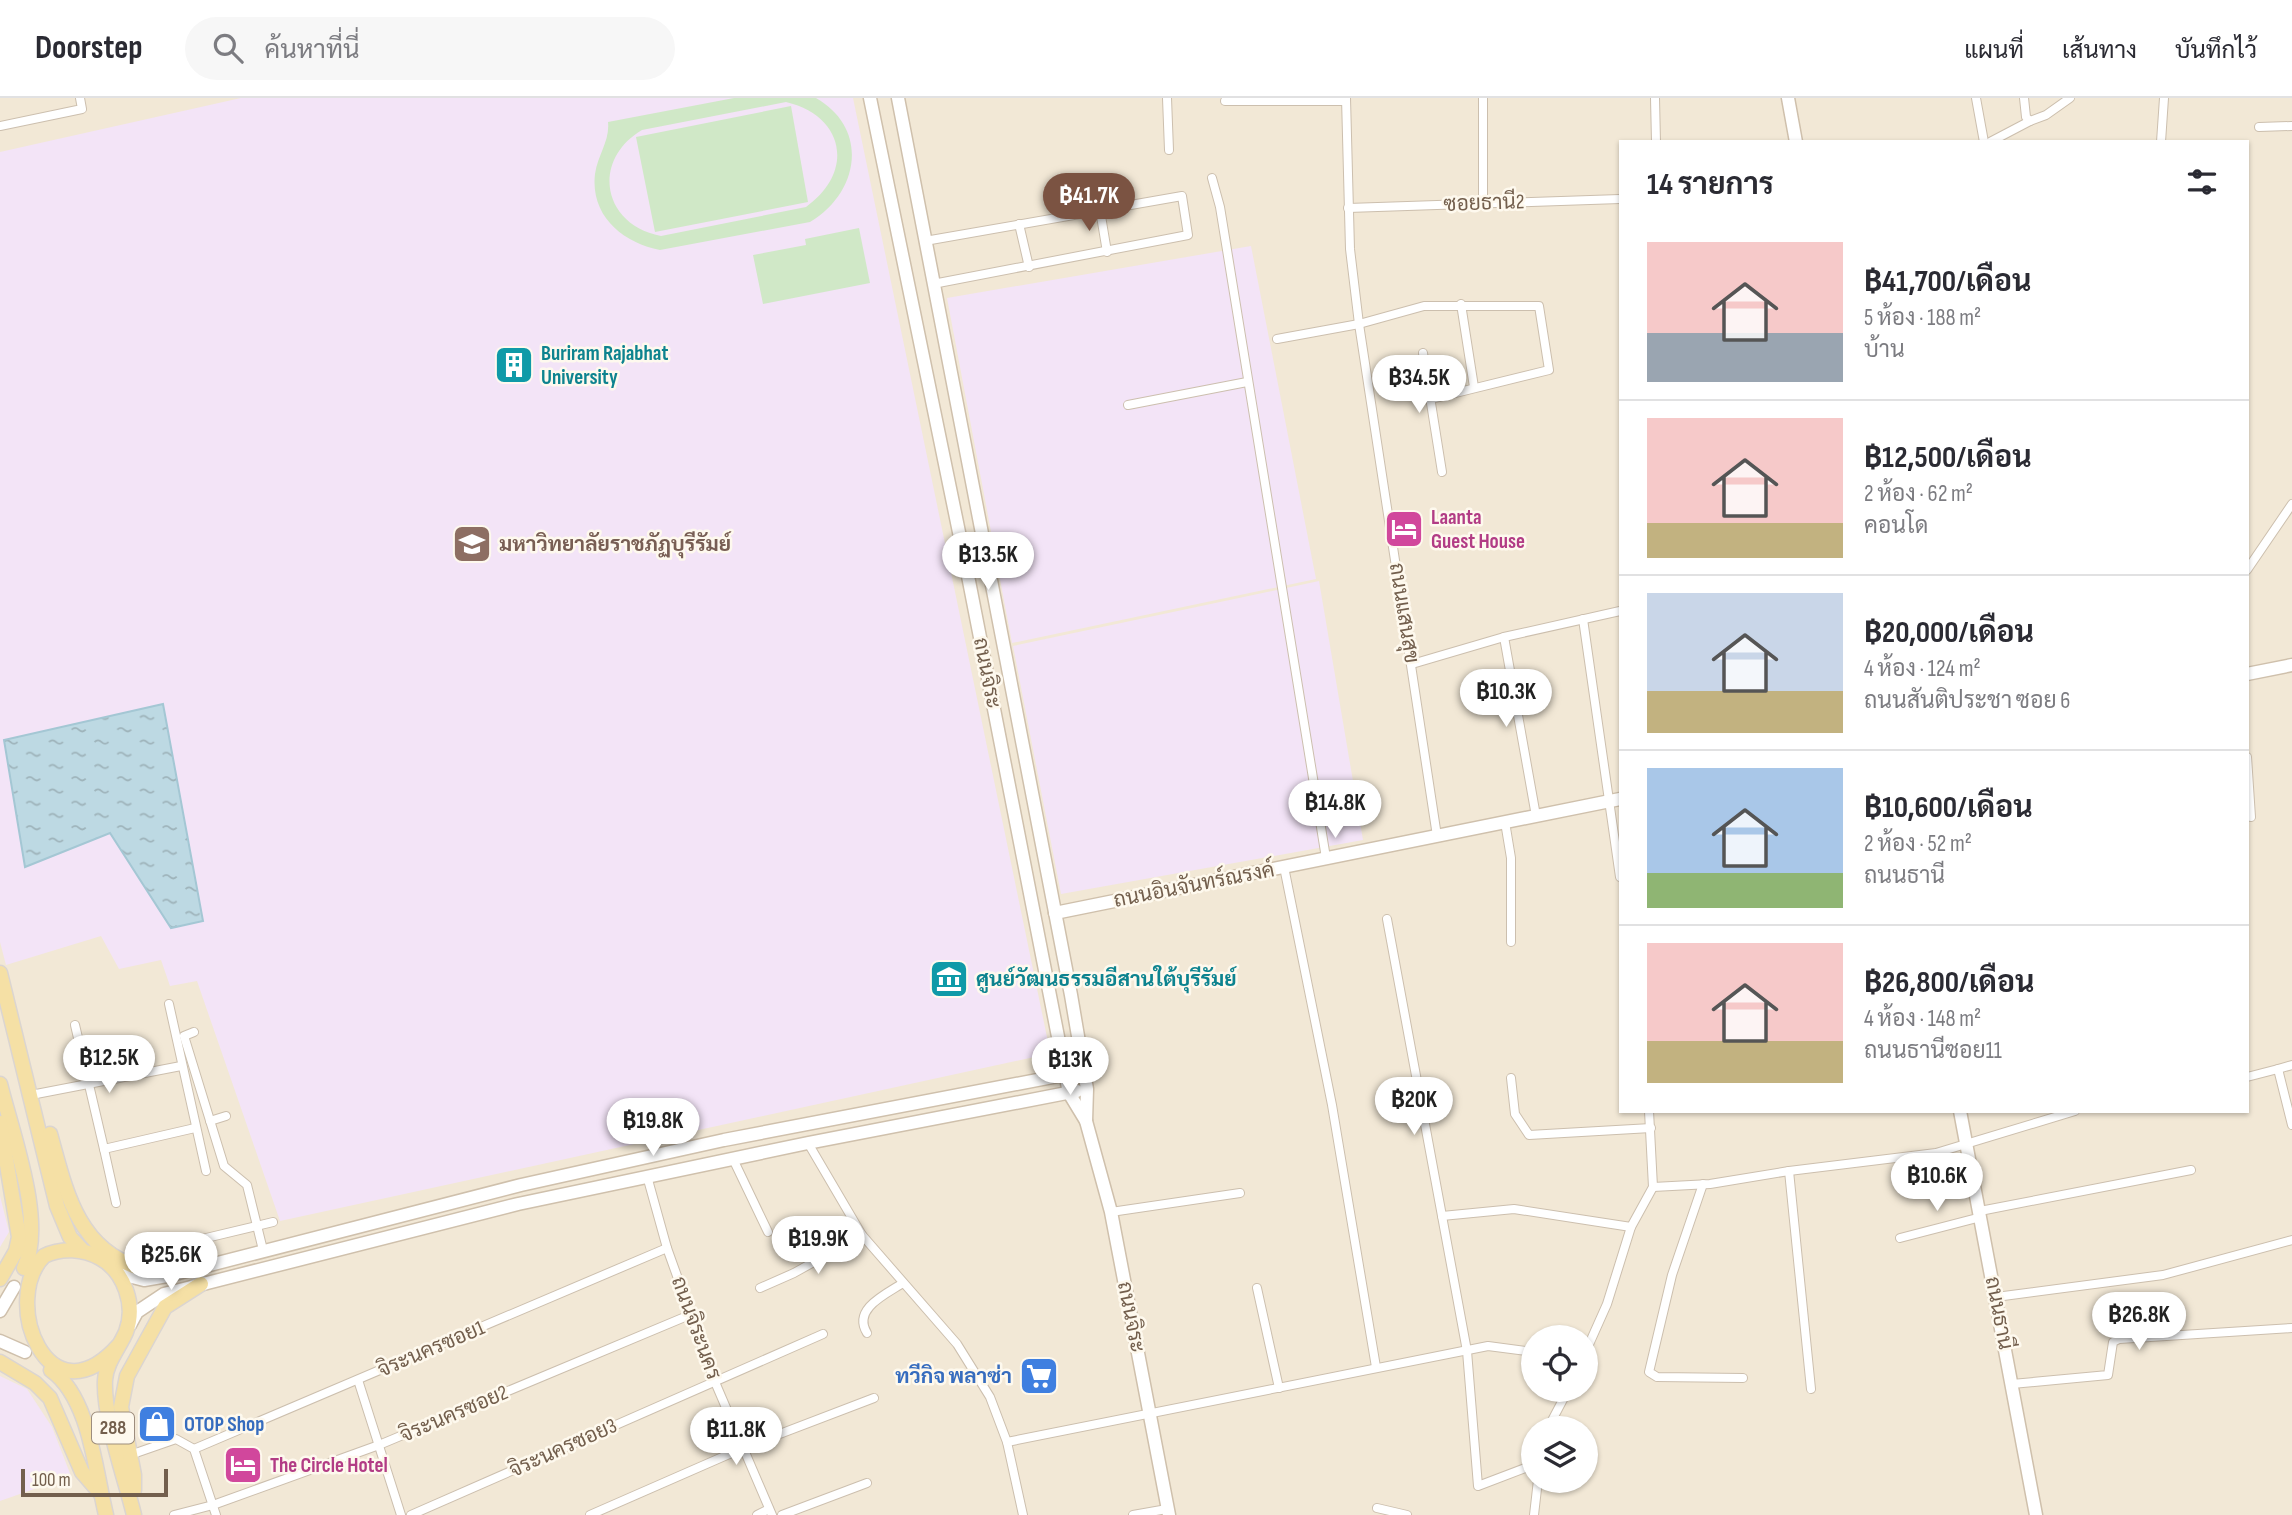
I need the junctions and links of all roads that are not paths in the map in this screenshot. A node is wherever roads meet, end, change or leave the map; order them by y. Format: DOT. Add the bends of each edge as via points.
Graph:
graph roads {
  1 [pos="80,98"];
  2 [pos="870,98"];
  3 [pos="898,98"];
  4 [pos="1167,98"];
  5 [pos="1483,98"];
  6 [pos="1655,98"];
  7 [pos="1788,98"];
  8 [pos="1976,98"];
  9 [pos="2024,98"];
  10 [pos="2070,98"];
  11 [pos="1346,99"];
  12 [pos="2161,100"];
  13 [pos="1225,101"];
  14 [pos="2030,121"];
  15 [pos="0,126"];
  16 [pos="2292,126"];
  17 [pos="2259,127"];
  18 [pos="1656,140"];
  19 [pos="1796,140"];
  20 [pos="1984,140"];
  21 [pos="1994,140"];
  22 [pos="2161,140"];
  23 [pos="1170,150"];
  24 [pos="1212,178"];
  25 [pos="1619,199"];
  26 [pos="1483,203"];
  27 [pos="1348,208"];
  28 [pos="1100,210"];
  29 [pos="1019,224"];
  30 [pos="925,241"];
  31 [pos="1107,252"];
  32 [pos="1029,267"];
  33 [pos="933,284"];
  34 [pos="1461,304"];
  35 [pos="1359,324"];
  36 [pos="1277,340"];
  37 [pos="1423,353"];
  38 [pos="1247,382"];
  39 [pos="1474,387"];
  40 [pos="1431,399"];
  41 [pos="1128,405"];
  42 [pos="1442,472"];
  43 [pos="2292,504"];
  44 [pos="986,553"];
  45 [pos="965,558"];
  46 [pos="2249,567"];
  47 [pos="991,576"];
  48 [pos="970,581"];
  49 [pos="1619,611"];
  50 [pos="1583,620"];
  51 [pos="1504,637"];
  52 [pos="1412,664"];
  53 [pos="2292,665"];
  54 [pos="2249,674"];
  55 [pos="2249,787"];
  56 [pos="1616,800"];
  57 [pos="1536,816"];
  58 [pos="2251,817"];
  59 [pos="1505,822"];
  60 [pos="1437,836"];
  61 [pos="1326,858"];
  62 [pos="1619,858"];
  63 [pos="1284,867"];
  64 [pos="1055,913"];
  65 [pos="1387,919"];
  66 [pos="1511,942"];
  67 [pos="0,973"];
  68 [pos="169,1004"];
  69 [pos="75,1025"];
  70 [pos="194,1032"];
  71 [pos="2292,1065"];
  72 [pos="181,1066"];
  73 [pos="2278,1069"];
  74 [pos="1084,1071"];
  75 [pos="1065,1074"];
  76 [pos="2249,1076"];
  77 [pos="1511,1078"];
  78 [pos="0,1084"];
  79 [pos="90,1084"];
  80 [pos="1087,1089"];
  81 [pos="1069,1093"];
  82 [pos="32,1097"];
  83 [pos="1649,1113"];
  84 [pos="1960,1113"];
  85 [pos="2069,1113"];
  86 [pos="226,1116"];
  87 [pos="210,1121"];
  88 [pos="1086,1121"];
  89 [pos="0,1124"];
  90 [pos="2292,1125"];
  91 [pos="195,1128"];
  92 [pos="1651,1128"];
  93 [pos="808,1143"];
  94 [pos="1965,1147"];
  95 [pos="104,1149"];
  96 [pos="733,1159"];
  97 [pos="2192,1170"];
  98 [pos="206,1171"];
  99 [pos="1789,1171"];
  100 [pos="647,1176"];
  101 [pos="1703,1185"];
  102 [pos="1653,1187"];
  103 [pos="1240,1193"];
  104 [pos="116,1203"];
  105 [pos="1111,1212"];
  106 [pos="1980,1214"];
  107 [pos="1443,1216"];
  108 [pos="273,1222"];
  109 [pos="257,1226"];
  110 [pos="1630,1227"];
  111 [pos="768,1232"];
  112 [pos="862,1235"];
  113 [pos="1900,1238"];
  114 [pos="202,1239"];
  115 [pos="2292,1240"];
  116 [pos="667,1248"];
  117 [pos="263,1250"];
  118 [pos="82,1251"];
  119 [pos="200,1268"];
  120 [pos="117,1273"];
  121 [pos="0,1279"];
  122 [pos="17,1281"];
  123 [pos="903,1283"];
  124 [pos="201,1284"];
  125 [pos="760,1288"];
  126 [pos="1257,1288"];
  127 [pos="1996,1297"];
  128 [pos="692,1314"];
  129 [pos="7,1320"];
  130 [pos="1598,1325"];
  131 [pos="2292,1328"];
  132 [pos="127,1330"];
  133 [pos="867,1333"];
  134 [pos="823,1334"];
  135 [pos="0,1341"];
  136 [pos="119,1345"];
  137 [pos="1521,1350"];
  138 [pos="1467,1351"];
  139 [pos="25,1352"];
  140 [pos="0,1362"];
  141 [pos="47,1367"];
  142 [pos="1377,1367"];
  143 [pos="1742,1378"];
  144 [pos="358,1380"];
  145 [pos="715,1381"];
  146 [pos="2012,1384"];
  147 [pos="1279,1388"];
  148 [pos="1811,1389"];
  149 [pos="874,1398"];
  150 [pos="1149,1413"];
  151 [pos="1007,1442"];
  152 [pos="379,1445"];
  153 [pos="743,1448"];
  154 [pos="194,1449"];
  155 [pos="130,1455"];
  156 [pos="1521,1470"];
  157 [pos="867,1483"];
  158 [pos="1537,1493"];
  159 [pos="101,1494"];
  160 [pos="213,1505"];
  161 [pos="1377,1508"];
  162 [pos="770,1512"];
  163 [pos="1168,1512"];
  164 [pos="134,1514"];
  165 [pos="106,1515"];
  166 [pos="174,1515"];
  167 [pos="216,1515"];
  168 [pos="401,1515"];
  169 [pos="411,1515"];
  170 [pos="590,1515"];
  171 [pos="757,1515"];
  172 [pos="782,1515"];
  173 [pos="1023,1515"];
  174 [pos="1133,1515"];
  175 [pos="1407,1515"];
  176 [pos="1534,1515"];
  177 [pos="2036,1515"];
  1 -- 15 [label="street" via="82,109"];
  2 -- 45 [label="main road, ถนนจิระ"];
  3 -- 30 [label="main road, ถนนจิระ"];
  4 -- 23 [label="street"];
  5 -- 26 [label="street"];
  6 -- 18 [label="street"];
  7 -- 19 [label="main road"];
  8 -- 20 [label="street"];
  9 -- 14 [label="street"];
  10 -- 14 [label="street"];
  11 -- 13 [label="street"];
  11 -- 27 [label="street, ถนนแสนสุข"];
  12 -- 22 [label="street"];
  14 -- 21 [label="street"];
  16 -- 17 [label="street"];
  24 -- 38 [label="street"];
  25 -- 26 [label="street, ซอยธานี2"];
  26 -- 27 [label="street, ซอยธานี2"];
  27 -- 35 [label="street, ถนนแสนสุข"];
  28 -- 29 [label="street"];
  28 -- 31 [label="street"];
  28 -- 31 [label="street" via="1182,196 1188,235"];
  29 -- 30 [label="street"];
  29 -- 32 [label="street"];
  30 -- 33 [label="main road, ถนนจิระ"];
  31 -- 32 [label="street"];
  32 -- 33 [label="street"];
  33 -- 44 [label="main road, ถนนจิระ"];
  34 -- 35 [label="street" via="1423,306"];
  34 -- 39 [label="street"];
  34 -- 39 [label="street" via="1539,306 1549,370"];
  35 -- 36 [label="street"];
  35 -- 52 [label="street, ถนนแสนสุข"];
  37 -- 40 [label="street"];
  38 -- 41 [label="street"];
  38 -- 61 [label="street"];
  39 -- 40 [label="street"];
  40 -- 42 [label="street"];
  43 -- 46 [label="street"];
  44 -- 45 [label="main road" via="976,564"];
  44 -- 47 [label="main road, ถนนจิระ"];
  45 -- 48 [label="main road, ถนนจิระ"];
  47 -- 48 [label="main road" via="978,569"];
  47 -- 64 [label="main road, ถนนจิระ"];
  48 -- 75 [label="main road, ถนนจิระ"];
  49 -- 50 [label="street"];
  50 -- 51 [label="street"];
  50 -- 56 [label="street"];
  51 -- 52 [label="street"];
  51 -- 57 [label="street"];
  52 -- 60 [label="street, ถนนแสนสุข"];
  53 -- 54 [label="main road"];
  55 -- 58 [label="street"];
  56 -- 57 [label="main road, ถนนอินจันทร์ณรงค์"];
  56 -- 62 [label="street"];
  57 -- 59 [label="main road, ถนนอินจันทร์ณรงค์"];
  59 -- 60 [label="main road, ถนนอินจันทร์ณรงค์"];
  59 -- 66 [label="street" via="1511,858"];
  60 -- 61 [label="main road, ถนนอินจันทร์ณรงค์"];
  61 -- 63 [label="main road, ถนนอินจันทร์ณรงค์"];
  63 -- 64 [label="main road, ถนนอินจันทร์ณรงค์"];
  63 -- 142 [label="street" via="1332,1105"];
  64 -- 74 [label="main road, ถนนจิระ"];
  65 -- 107 [label="street"];
  67 -- 82 [label="main road"];
  68 -- 72 [label="street"];
  69 -- 79 [label="street"];
  70 -- 87 [label="street" via="184,1036"];
  71 -- 73 [label="street"];
  72 -- 79 [label="street"];
  72 -- 91 [label="street"];
  73 -- 76 [label="street"];
  73 -- 90 [label="street"];
  74 -- 75 [label="main road"];
  74 -- 80 [label="main road, ถนนจิระ"];
  75 -- 81 [label="main road, ถนนจิระ"];
  75 -- 117 [label="main road" via="724,1140"];
  77 -- 92 [label="street" via="1515,1114 1529,1135"];
  78 -- 122 [label="main road" via="31,1210 33,1239"];
  79 -- 82 [label="street"];
  79 -- 95 [label="street"];
  80 -- 81 [label="main road"];
  80 -- 88 [label="main road, ถนนจิระ"];
  81 -- 88 [label="main road, ถนนจิระ"];
  81 -- 93 [label="main road"];
  82 -- 118 [label="main road" via="57,1206 70,1237"];
  82 -- 119 [label="main road" via="45,1118 76,1218 102,1245 137,1267 169,1262"];
  83 -- 92 [label="street"];
  84 -- 94 [label="main road, ถนนธานี"];
  85 -- 94 [label="street"];
  86 -- 87 [label="street"];
  87 -- 109 [label="street" via="224,1166 247,1185"];
  88 -- 105 [label="main road, ถนนจิระ"];
  89 -- 121 [label="main road" via="19,1237"];
  91 -- 95 [label="street"];
  91 -- 98 [label="street"];
  92 -- 102 [label="street"];
  93 -- 96 [label="main road"];
  93 -- 112 [label="street"];
  94 -- 99 [label="street"];
  94 -- 106 [label="main road, ถนนธานี"];
  95 -- 104 [label="street"];
  96 -- 100 [label="main road"];
  96 -- 111 [label="street"];
  97 -- 106 [label="street"];
  99 -- 101 [label="street"];
  99 -- 148 [label="street"];
  100 -- 116 [label="street, ถนนจิระนคร"];
  100 -- 124 [label="main road"];
  101 -- 102 [label="street"];
  101 -- 143 [label="street" via="1672,1275 1649,1372 1657,1377"];
  102 -- 110 [label="street"];
  103 -- 105 [label="street"];
  105 -- 150 [label="main road, ถนนจิระ"];
  106 -- 113 [label="street"];
  106 -- 127 [label="main road, ถนนธานี"];
  107 -- 110 [label="street" via="1514,1209"];
  107 -- 138 [label="street"];
  108 -- 109 [label="street"];
  109 -- 114 [label="street"];
  109 -- 117 [label="street"];
  110 -- 130 [label="street"];
  112 -- 123 [label="street"];
  112 -- 125 [label="street"];
  115 -- 127 [label="street" via="2164,1275"];
  116 -- 128 [label="street, ถนนจิระนคร"];
  116 -- 144 [label="street, จิระนครซอย1"];
  117 -- 119 [label="main road"];
  118 -- 120 [label="main road" via="102,1259"];
  118 -- 122 [label="main road" via="48,1254 32,1262"];
  119 -- 120 [label="main road" via="144,1280"];
  120 -- 132 [label="main road" via="129,1300"];
  122 -- 129 [label="main road"];
  123 -- 133 [label="street" via="862,1315"];
  123 -- 151 [label="street" via="957,1344 990,1397"];
  124 -- 132 [label="main road" via="147,1303"];
  124 -- 155 [label="main road" via="165,1307 127,1376 121,1407"];
  126 -- 147 [label="street"];
  127 -- 146 [label="main road, ถนนธานี"];
  128 -- 145 [label="street, ถนนจิระนคร"];
  128 -- 152 [label="street, จิระนครซอย2"];
  129 -- 139 [label="main road"];
  131 -- 146 [label="street" via="2119,1339 2110,1350 2108,1375"];
  132 -- 136 [label="main road"];
  134 -- 145 [label="street, จิระนครซอย3"];
  135 -- 139 [label="main road"];
  136 -- 141 [label="main road" via="87,1368 63,1371"];
  136 -- 164 [label="main road, 288" via="105,1379 106,1402"];
  137 -- 138 [label="street" via="1489,1346"];
  138 -- 142 [label="street"];
  138 -- 156 [label="street" via="1478,1486"];
  139 -- 141 [label="main road"];
  140 -- 159 [label="main road" via="50,1398 82,1472"];
  141 -- 159 [label="main road, 288" via="69,1385 79,1403"];
  142 -- 147 [label="street"];
  144 -- 152 [label="street"];
  144 -- 154 [label="street, จิระนครซอย1"];
  145 -- 153 [label="street, ถนนจิระนคร"];
  145 -- 169 [label="street, จิระนครซอย3"];
  146 -- 177 [label="main road, ถนนธานี"];
  147 -- 150 [label="street"];
  149 -- 153 [label="street"];
  150 -- 151 [label="street"];
  150 -- 163 [label="main road, ถนนจิระ"];
  151 -- 173 [label="street"];
  152 -- 160 [label="street, จิระนครซอย2"];
  152 -- 168 [label="street"];
  153 -- 162 [label="street, ถนนจิระนคร"];
  153 -- 170 [label="street"];
  154 -- 155 [label="street" via="176,1439"];
  154 -- 160 [label="street"];
  155 -- 164 [label="main road"];
  157 -- 172 [label="street"];
  158 -- 176 [label="street"];
  159 -- 165 [label="main road, 288"];
  160 -- 166 [label="street, จิระนครซอย2"];
  160 -- 167 [label="street"];
  161 -- 175 [label="street"];
  162 -- 171 [label="street"];
  163 -- 174 [label="street"];
}
